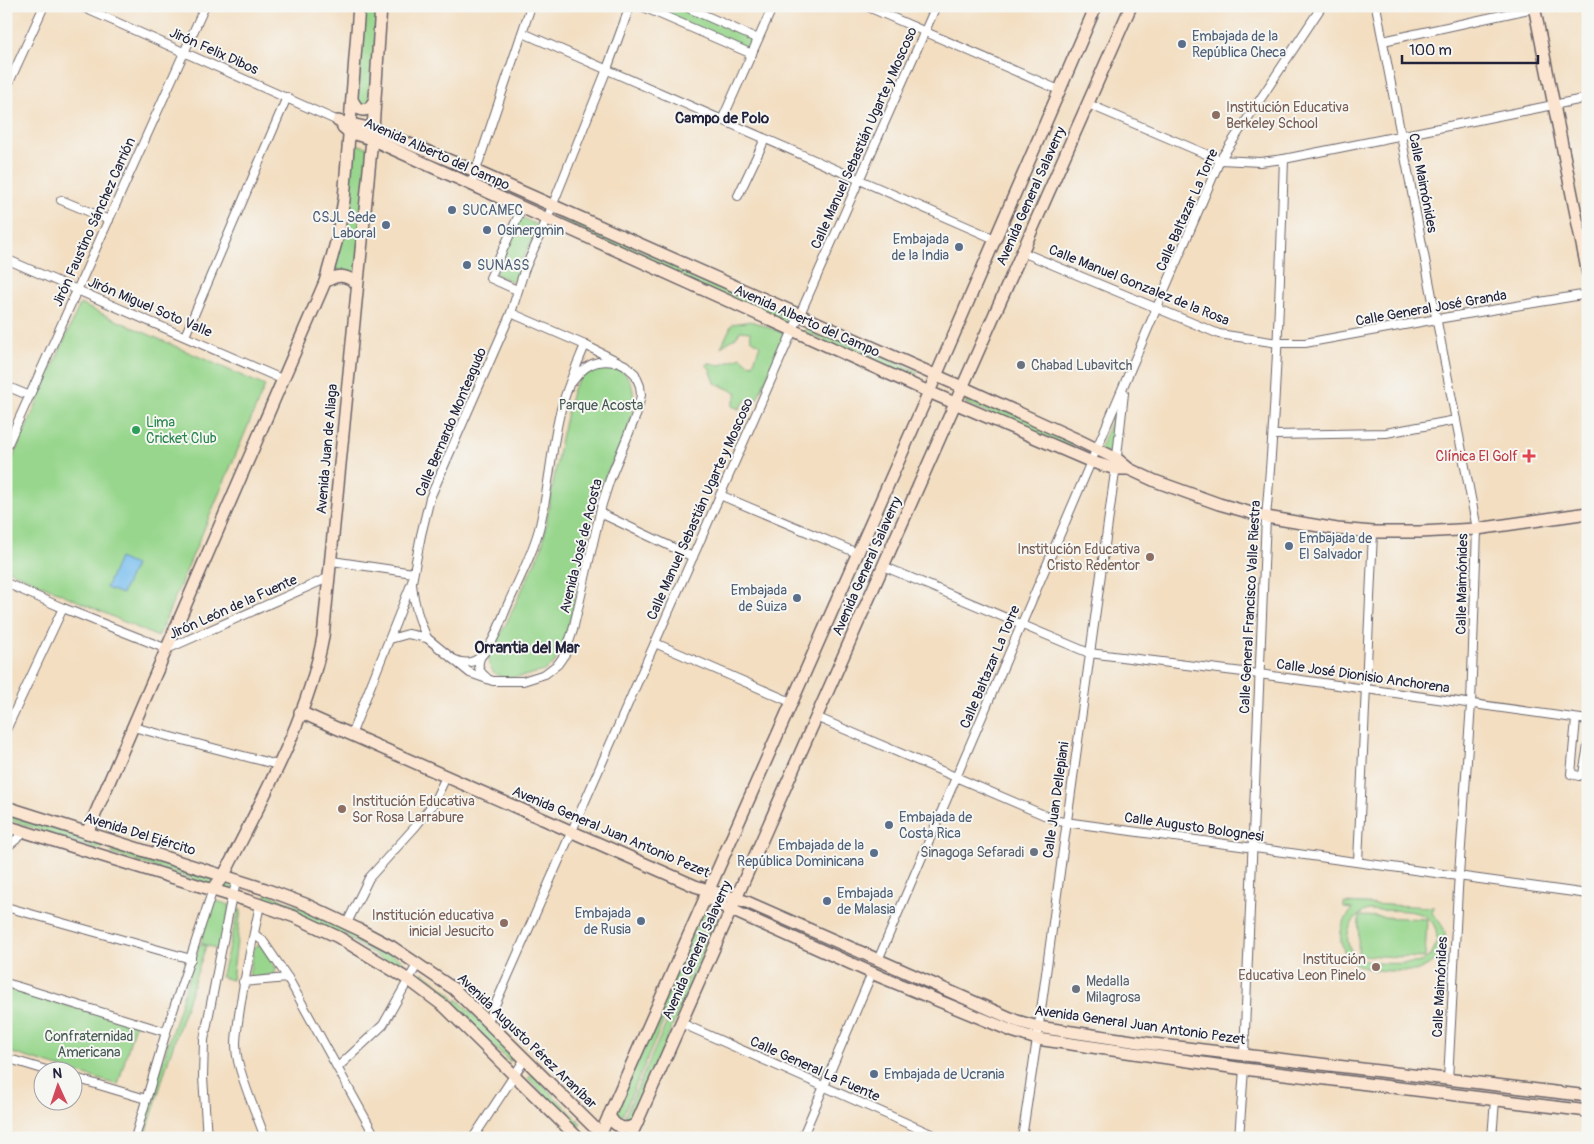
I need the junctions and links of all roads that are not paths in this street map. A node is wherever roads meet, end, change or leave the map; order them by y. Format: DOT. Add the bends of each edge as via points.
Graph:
graph roads {
  1 [pos="44,6"];
  2 [pos="80,6"];
  3 [pos="205,6"];
  4 [pos="359,6"];
  5 [pos="380,6"];
  6 [pos="531,6"];
  7 [pos="630,6"];
  8 [pos="641,6"];
  9 [pos="684,6"];
  10 [pos="773,6"];
  11 [pos="866,6"];
  12 [pos="936,6"];
  13 [pos="1096,6"];
  14 [pos="1131,6"];
  15 [pos="1322,6"];
  16 [pos="1376,6"];
  17 [pos="1534,7"];
  18 [pos="925,32"];
  19 [pos="523,33"];
  20 [pos="758,40"];
  21 [pos="1383,41"];
  22 [pos="184,52"];
  23 [pos="752,54"];
  24 [pos="607,69"];
  25 [pos="6,89"];
  26 [pos="1059,90"];
  27 [pos="287,97"];
  28 [pos="1588,98"];
  29 [pos="352,100"];
  30 [pos="374,102"];
  31 [pos="1088,104"];
  32 [pos="1554,105"];
  33 [pos="722,120"];
  34 [pos="338,121"];
  35 [pos="350,128"];
  36 [pos="372,134"];
  37 [pos="1400,136"];
  38 [pos="765,139"];
  39 [pos="1284,159"];
  40 [pos="1220,160"];
  41 [pos="475,172"];
  42 [pos="859,180"];
  43 [pos="471,185"];
  44 [pos="738,196"];
  45 [pos="61,200"];
  46 [pos="553,206"];
  47 [pos="522,208"];
  48 [pos="547,219"];
  49 [pos="108,220"];
  50 [pos="995,239"];
  51 [pos="1022,252"];
  52 [pos="6,259"];
  53 [pos="332,260"];
  54 [pos="359,264"];
  55 [pos="1588,274"];
  56 [pos="325,282"];
  57 [pos="357,284"];
  58 [pos="77,290"];
  59 [pos="517,290"];
  60 [pos="1588,294"];
  61 [pos="1158,308"];
  62 [pos="511,314"];
  63 [pos="799,315"];
  64 [pos="1437,318"];
  65 [pos="793,331"];
  66 [pos="185,336"];
  67 [pos="1278,343"];
  68 [pos="585,345"];
  69 [pos="628,368"];
  70 [pos="936,376"];
  71 [pos="284,380"];
  72 [pos="1126,384"];
  73 [pos="6,386"];
  74 [pos="962,387"];
  75 [pos="567,389"];
  76 [pos="929,392"];
  77 [pos="30,396"];
  78 [pos="955,404"];
  79 [pos="1456,420"];
  80 [pos="1274,434"];
  81 [pos="6,448"];
  82 [pos="1098,450"];
  83 [pos="1092,462"];
  84 [pos="1116,465"];
  85 [pos="720,495"];
  86 [pos="600,513"];
  87 [pos="1588,513"];
  88 [pos="1266,517"];
  89 [pos="1477,529"];
  90 [pos="1373,532"];
  91 [pos="857,553"];
  92 [pos="693,557"];
  93 [pos="332,561"];
  94 [pos="883,566"];
  95 [pos="413,573"];
  96 [pos="330,577"];
  97 [pos="412,582"];
  98 [pos="6,583"];
  99 [pos="63,608"];
  100 [pos="1021,626"];
  101 [pos="427,638"];
  102 [pos="390,639"];
  103 [pos="655,643"];
  104 [pos="167,649"];
  105 [pos="1089,653"];
  106 [pos="482,656"];
  107 [pos="449,657"];
  108 [pos="1259,674"];
  109 [pos="493,681"];
  110 [pos="1366,690"];
  111 [pos="792,702"];
  112 [pos="1471,704"];
  113 [pos="300,712"];
  114 [pos="816,717"];
  115 [pos="1576,719"];
  116 [pos="1588,720"];
  117 [pos="133,728"];
  118 [pos="6,730"];
  119 [pos="351,735"];
  120 [pos="1588,746"];
  121 [pos="278,765"];
  122 [pos="446,777"];
  123 [pos="956,777"];
  124 [pos="6,807"];
  125 [pos="1066,823"];
  126 [pos="6,826"];
  127 [pos="571,832"];
  128 [pos="24,833"];
  129 [pos="87,833"];
  130 [pos="6,835"];
  131 [pos="104,838"];
  132 [pos="6,848"];
  133 [pos="1252,848"];
  134 [pos="98,855"];
  135 [pos="1358,862"];
  136 [pos="224,875"];
  137 [pos="1459,876"];
  138 [pos="237,880"];
  139 [pos="213,889"];
  140 [pos="265,889"];
  141 [pos="706,893"];
  142 [pos="1588,894"];
  143 [pos="232,896"];
  144 [pos="734,904"];
  145 [pos="260,905"];
  146 [pos="6,907"];
  147 [pos="347,923"];
  148 [pos="254,934"];
  149 [pos="191,958"];
  150 [pos="878,960"];
  151 [pos="418,963"];
  152 [pos="872,973"];
  153 [pos="288,978"];
  154 [pos="409,980"];
  155 [pos="243,982"];
  156 [pos="6,983"];
  157 [pos="488,1021"];
  158 [pos="681,1023"];
  159 [pos="166,1032"];
  160 [pos="1038,1033"];
  161 [pos="1244,1055"];
  162 [pos="6,1058"];
  163 [pos="525,1059"];
  164 [pos="32,1066"];
  165 [pos="338,1067"];
  166 [pos="1244,1069"];
  167 [pos="514,1074"];
  168 [pos="82,1080"];
  169 [pos="1448,1080"];
  170 [pos="823,1086"];
  171 [pos="1588,1096"];
  172 [pos="146,1099"];
  173 [pos="1495,1100"];
  174 [pos="1588,1111"];
  175 [pos="609,1115"];
  176 [pos="637,1123"];
  177 [pos="6,1136"];
  178 [pos="602,1136"];
  179 [pos="11,1138"];
  180 [pos="135,1138"];
  181 [pos="207,1138"];
  182 [pos="265,1138"];
  183 [pos="376,1138"];
  184 [pos="473,1138"];
  185 [pos="578,1138"];
  186 [pos="630,1138"];
  187 [pos="802,1138"];
  188 [pos="940,1138"];
  189 [pos="1022,1138"];
  190 [pos="1239,1138"];
  191 [pos="1492,1138"];
  1 -- 25 [label="street"];
  2 -- 22 [label="street, Jirón Felix Dibos"];
  3 -- 22 [label="street, Jirón Faustino Sánchez Carrión"];
  4 -- 29 [label="main road"];
  5 -- 30 [label="main road, Avenida Juan de Aliaga"];
  6 -- 19 [label="street"];
  7 -- 24 [label="street, Calle Bernardo Monteagudo"];
  8 -- 23 [label="street"];
  9 -- 20 [label="street"];
  10 -- 20 [label="street"];
  11 -- 18 [label="street"];
  12 -- 18 [label="street, Calle Manuel Sebastián Ugarte y Moscoso"];
  13 -- 26 [label="main road, Avenida General Salaverry"];
  14 -- 31 [label="main road, Avenida General Salaverry"];
  15 -- 40 [label="street, Calle Baltazar La Torre"];
  16 -- 21 [label="street, Calle Maimónides"];
  17 -- 21 [label="street"];
  17 -- 32 [label="main road"];
  18 -- 26 [label="street"];
  18 -- 42 [label="street, Calle Manuel Sebastián Ugarte y Moscoso"];
  19 -- 24 [label="street"];
  19 -- 41 [label="street"];
  20 -- 23 [label="street"];
  21 -- 37 [label="street, Calle Maimónides"];
  22 -- 27 [label="street, Jirón Felix Dibos"];
  22 -- 49 [label="street, Jirón Faustino Sánchez Carrión"];
  23 -- 33 [label="street"];
  24 -- 33 [label="street"];
  24 -- 46 [label="street, Calle Bernardo Monteagudo"];
  26 -- 50 [label="main road, Avenida General Salaverry"];
  27 -- 34 [label="street, Jirón Felix Dibos"];
  27 -- 66 [label="street"];
  28 -- 32 [label="street"];
  29 -- 30 [label="main road" via="354,106 363,110 369,109"];
  29 -- 35 [label="main road"];
  30 -- 36 [label="main road, Avenida Juan de Aliaga"];
  31 -- 40 [label="street"];
  31 -- 51 [label="main road, Avenida General Salaverry"];
  32 -- 37 [label="street"];
  32 -- 55 [label="main road"];
  33 -- 38 [label="street"];
  34 -- 35 [label="main road, Avenida Alberto del Campo"];
  35 -- 36 [label="main road, Avenida Alberto del Campo"];
  35 -- 53 [label="main road" via="344,200"];
  36 -- 41 [label="main road, Avenida Alberto del Campo"];
  36 -- 43 [label="main road, Avenida Alberto del Campo"];
  36 -- 54 [label="main road, Avenida Juan de Aliaga"];
  37 -- 39 [label="street"];
  37 -- 64 [label="street, Calle Maimónides"];
  38 -- 42 [label="street"];
  38 -- 44 [label="street"];
  39 -- 40 [label="street" via="1260,162"];
  39 -- 67 [label="street, Calle General Francisco Valle Riestra"];
  40 -- 61 [label="street, Calle Baltazar La Torre"];
  41 -- 43 [label="street"];
  41 -- 46 [label="main road, Avenida Alberto del Campo"];
  42 -- 50 [label="street"];
  42 -- 63 [label="street, Calle Manuel Sebastián Ugarte y Moscoso"];
  43 -- 47 [label="main road, Avenida Alberto del Campo"];
  45 -- 49 [label="street"];
  46 -- 48 [label="street, Calle Bernardo Monteagudo"];
  46 -- 63 [label="main road, Avenida Alberto del Campo"];
  47 -- 48 [label="main road, Avenida Alberto del Campo"];
  47 -- 59 [label="street" via="490,278"];
  48 -- 59 [label="street, Calle Bernardo Monteagudo"];
  48 -- 65 [label="main road, Avenida Alberto del Campo"];
  49 -- 58 [label="street, Jirón Faustino Sánchez Carrión"];
  50 -- 70 [label="main road, Avenida General Salaverry"];
  51 -- 61 [label="street, Calle Manuel Gonzalez de la Rosa"];
  51 -- 74 [label="main road, Avenida General Salaverry"];
  52 -- 58 [label="street, Jirón Miguel Soto Valle"];
  53 -- 54 [label="main road" via="349,269"];
  53 -- 56 [label="main road"];
  54 -- 57 [label="main road, Avenida Juan de Aliaga"];
  56 -- 57 [label="main road" via="340,275"];
  56 -- 71 [label="main road"];
  57 -- 93 [label="main road, Avenida Juan de Aliaga"];
  58 -- 66 [label="street, Jirón Miguel Soto Valle"];
  58 -- 77 [label="street, Jirón Faustino Sánchez Carrión"];
  59 -- 62 [label="street, Calle Bernardo Monteagudo"];
  60 -- 64 [label="street, Calle General José Granda"];
  61 -- 67 [label="street, Calle Manuel Gonzalez de la Rosa" via="1220,334"];
  61 -- 72 [label="street, Calle Baltazar La Torre"];
  62 -- 68 [label="street"];
  62 -- 95 [label="street, Calle Bernardo Monteagudo" via="430,498"];
  63 -- 65 [label="street, Calle Manuel Sebastián Ugarte y Moscoso"];
  63 -- 70 [label="main road, Avenida Alberto del Campo"];
  64 -- 67 [label="street, Calle General José Granda" via="1305,343"];
  64 -- 79 [label="street, Calle Maimónides"];
  65 -- 76 [label="main road, Avenida Alberto del Campo"];
  65 -- 85 [label="street, Calle Manuel Sebastián Ugarte y Moscoso"];
  66 -- 71 [label="street, Jirón Miguel Soto Valle"];
  67 -- 80 [label="street, Calle General Francisco Valle Riestra"];
  68 -- 69 [label="street"];
  68 -- 75 [label="street"];
  69 -- 75 [label="street" via="605,361 592,363"];
  69 -- 86 [label="street, Avenida José de Acosta" via="640,386 640,403"];
  70 -- 74 [label="main road, Avenida Alberto del Campo"];
  70 -- 76 [label="main road, Avenida General Salaverry"];
  71 -- 104 [label="main road"];
  72 -- 82 [label="street, Calle Baltazar La Torre"];
  72 -- 84 [label="street, Calle Baltazar La Torre"];
  73 -- 77 [label="street"];
  74 -- 78 [label="main road, Avenida General Salaverry"];
  74 -- 82 [label="main road, Avenida Alberto del Campo"];
  75 -- 106 [label="street" via="538,534"];
  76 -- 78 [label="main road, Avenida Alberto del Campo"];
  76 -- 91 [label="main road, Avenida General Salaverry"];
  77 -- 81 [label="street, Jirón Faustino Sánchez Carrión"];
  78 -- 83 [label="main road, Avenida Alberto del Campo"];
  78 -- 94 [label="main road, Avenida General Salaverry"];
  79 -- 80 [label="street" via="1386,433"];
  79 -- 89 [label="street, Calle Maimónides"];
  80 -- 88 [label="street, Calle General Francisco Valle Riestra"];
  82 -- 83 [label="street, Calle Baltazar La Torre"];
  82 -- 84 [label="main road, Avenida Alberto del Campo"];
  83 -- 84 [label="main road, Avenida Alberto del Campo"];
  83 -- 100 [label="street, Calle Baltazar La Torre"];
  84 -- 88 [label="main road, Avenida Alberto del Campo" via="1219,504"];
  84 -- 105 [label="street, Calle Juan Dellepiani"];
  85 -- 91 [label="street"];
  85 -- 92 [label="street, Calle Manuel Sebastián Ugarte y Moscoso"];
  86 -- 92 [label="street"];
  86 -- 109 [label="street, Avenida José de Acosta" via="573,630 558,664 546,674 534,678"];
  87 -- 89 [label="main road, Avenida Alberto del Campo"];
  88 -- 90 [label="main road, Avenida Alberto del Campo"];
  88 -- 108 [label="street, Calle General Francisco Valle Riestra"];
  89 -- 90 [label="main road, Avenida Alberto del Campo"];
  89 -- 112 [label="street, Calle Maimónides"];
  90 -- 110 [label="street"];
  91 -- 111 [label="main road, Avenida General Salaverry"];
  92 -- 103 [label="street, Calle Manuel Sebastián Ugarte y Moscoso"];
  93 -- 95 [label="street"];
  93 -- 96 [label="main road, Avenida Juan de Aliaga"];
  94 -- 100 [label="street, Calle José Dionisio Anchorena"];
  94 -- 114 [label="main road, Avenida General Salaverry"];
  95 -- 97 [label="street, Calle Bernardo Monteagudo"];
  96 -- 104 [label="street, Jirón León de la Fuente"];
  96 -- 113 [label="main road, Avenida Juan de Aliaga" via="319,658"];
  97 -- 101 [label="street, Avenida José de Acosta" via="419,620"];
  97 -- 102 [label="street, Calle Bernardo Monteagudo"];
  98 -- 99 [label="street, Jirón León de la Fuente"];
  99 -- 104 [label="street, Jirón León de la Fuente"];
  99 -- 118 [label="street"];
  100 -- 105 [label="street, Calle José Dionisio Anchorena"];
  100 -- 123 [label="street, Calle Baltazar La Torre"];
  101 -- 102 [label="street" via="408,634"];
  101 -- 107 [label="street, Avenida José de Acosta"];
  102 -- 119 [label="street, Calle Bernardo Monteagudo"];
  103 -- 111 [label="street"];
  103 -- 127 [label="street, Calle Manuel Sebastián Ugarte y Moscoso"];
  104 -- 117 [label="main road"];
  105 -- 108 [label="street, Calle José Dionisio Anchorena"];
  105 -- 125 [label="street, Calle Juan Dellepiani"];
  106 -- 107 [label="street" via="470,662"];
  106 -- 109 [label="street" via="478,664 480,671"];
  107 -- 109 [label="street, Avenida José de Acosta" via="470,673"];
  108 -- 110 [label="street, Calle José Dionisio Anchorena"];
  108 -- 133 [label="street, Calle General Francisco Valle Riestra"];
  110 -- 112 [label="street, Calle José Dionisio Anchorena"];
  110 -- 135 [label="street"];
  111 -- 141 [label="main road, Avenida General Salaverry"];
  112 -- 115 [label="street, Calle José Dionisio Anchorena"];
  112 -- 137 [label="street, Calle Maimónides"];
  113 -- 119 [label="main road, Avenida General Juan Antonio Pezet"];
  113 -- 121 [label="main road, Avenida Juan de Aliaga"];
  114 -- 123 [label="street, Calle Augusto Bolognesi"];
  114 -- 144 [label="main road, Avenida General Salaverry"];
  115 -- 116 [label="street, Calle José Dionisio Anchorena"];
  115 -- 120 [label="street" via="1571,774 1583,774"];
  117 -- 121 [label="street"];
  117 -- 129 [label="main road"];
  119 -- 122 [label="main road, Avenida General Juan Antonio Pezet"];
  121 -- 136 [label="main road, Avenida Juan de Aliaga"];
  122 -- 127 [label="main road, Avenida General Juan Antonio Pezet"];
  122 -- 147 [label="street" via="433,804 369,878"];
  123 -- 125 [label="street, Calle Augusto Bolognesi"];
  123 -- 150 [label="street, Calle Baltazar La Torre"];
  124 -- 129 [label="main road, Avenida Del Ejército"];
  125 -- 133 [label="street, Calle Augusto Bolognesi"];
  125 -- 160 [label="street, Calle Juan Dellepiani"];
  126 -- 128 [label="main road"];
  127 -- 141 [label="main road, Avenida General Juan Antonio Pezet"];
  127 -- 157 [label="street, Calle Manuel Sebastián Ugarte y Moscoso"];
  128 -- 130 [label="main road"];
  128 -- 132 [label="street"];
  128 -- 134 [label="main road"];
  129 -- 131 [label="main road, Avenida Del Ejército"];
  131 -- 134 [label="main road" via="109,843 108,850"];
  131 -- 136 [label="main road, Avenida Del Ejército"];
  133 -- 135 [label="street, Calle Augusto Bolognesi"];
  133 -- 161 [label="street, Calle General Francisco Valle Riestra"];
  134 -- 139 [label="main road"];
  135 -- 137 [label="street, Calle Augusto Bolognesi"];
  136 -- 138 [label="main road, Avenida Del Ejército"];
  136 -- 139 [label="main road, Avenida Juan de Aliaga"];
  137 -- 142 [label="street, Calle Augusto Bolognesi"];
  137 -- 169 [label="street, Calle Maimónides"];
  138 -- 140 [label="main road, Avenida Del Ejército"];
  138 -- 143 [label="street"];
  139 -- 143 [label="main road"];
  139 -- 149 [label="street"];
  140 -- 147 [label="main road, Avenida Augusto Pérez Araníbar"];
  141 -- 144 [label="main road, Avenida General Juan Antonio Pezet"];
  141 -- 175 [label="main road, Avenida General Salaverry"];
  143 -- 145 [label="main road"];
  143 -- 181 [label="street" via="204,1040"];
  144 -- 150 [label="main road, Avenida General Juan Antonio Pezet"];
  144 -- 152 [label="main road, Avenida General Juan Antonio Pezet"];
  144 -- 158 [label="main road, Avenida General Salaverry"];
  145 -- 148 [label="street"];
  145 -- 154 [label="main road" via="338,937"];
  146 -- 149 [label="street"];
  147 -- 151 [label="main road, Avenida Augusto Pérez Araníbar"];
  148 -- 153 [label="street" via="263,941"];
  148 -- 155 [label="street"];
  149 -- 159 [label="street"];
  150 -- 160 [label="main road, Avenida General Juan Antonio Pezet"];
  151 -- 154 [label="street"];
  151 -- 157 [label="main road, Avenida Augusto Pérez Araníbar" via="454,989"];
  152 -- 160 [label="main road, Avenida General Juan Antonio Pezet" via="1012,1032"];
  152 -- 170 [label="street"];
  153 -- 155 [label="street"];
  153 -- 165 [label="street"];
  154 -- 165 [label="street" via="383,1025"];
  154 -- 167 [label="main road" via="445,1007"];
  155 -- 182 [label="street" via="236,1035 238,1061"];
  156 -- 159 [label="street"];
  157 -- 163 [label="main road, Avenida Augusto Pérez Araníbar"];
  158 -- 170 [label="street, Calle General La Fuente"];
  158 -- 176 [label="main road, Avenida General Salaverry"];
  159 -- 172 [label="street"];
  160 -- 161 [label="main road, Avenida General Juan Antonio Pezet"];
  160 -- 166 [label="main road, Avenida General Juan Antonio Pezet"];
  160 -- 189 [label="street, Calle Juan Dellepiani"];
  161 -- 169 [label="main road, Avenida General Juan Antonio Pezet"];
  162 -- 164 [label="street"];
  163 -- 167 [label="street"];
  163 -- 178 [label="main road, Avenida Augusto Pérez Araníbar"];
  165 -- 183 [label="street"];
  166 -- 173 [label="main road, Avenida General Juan Antonio Pezet"];
  166 -- 190 [label="street"];
  167 -- 184 [label="street"];
  167 -- 185 [label="main road"];
  168 -- 172 [label="street"];
  169 -- 171 [label="main road, Avenida General Juan Antonio Pezet"];
  170 -- 187 [label="street"];
  170 -- 188 [label="street, Calle General La Fuente"];
  172 -- 180 [label="street"];
  173 -- 174 [label="main road, Avenida General Juan Antonio Pezet"];
  173 -- 191 [label="street"];
  175 -- 176 [label="main road" via="612,1122 624,1128"];
  175 -- 178 [label="main road, Avenida General Salaverry"];
  176 -- 186 [label="main road, Avenida General Salaverry"];
  177 -- 179 [label="street"];
}
